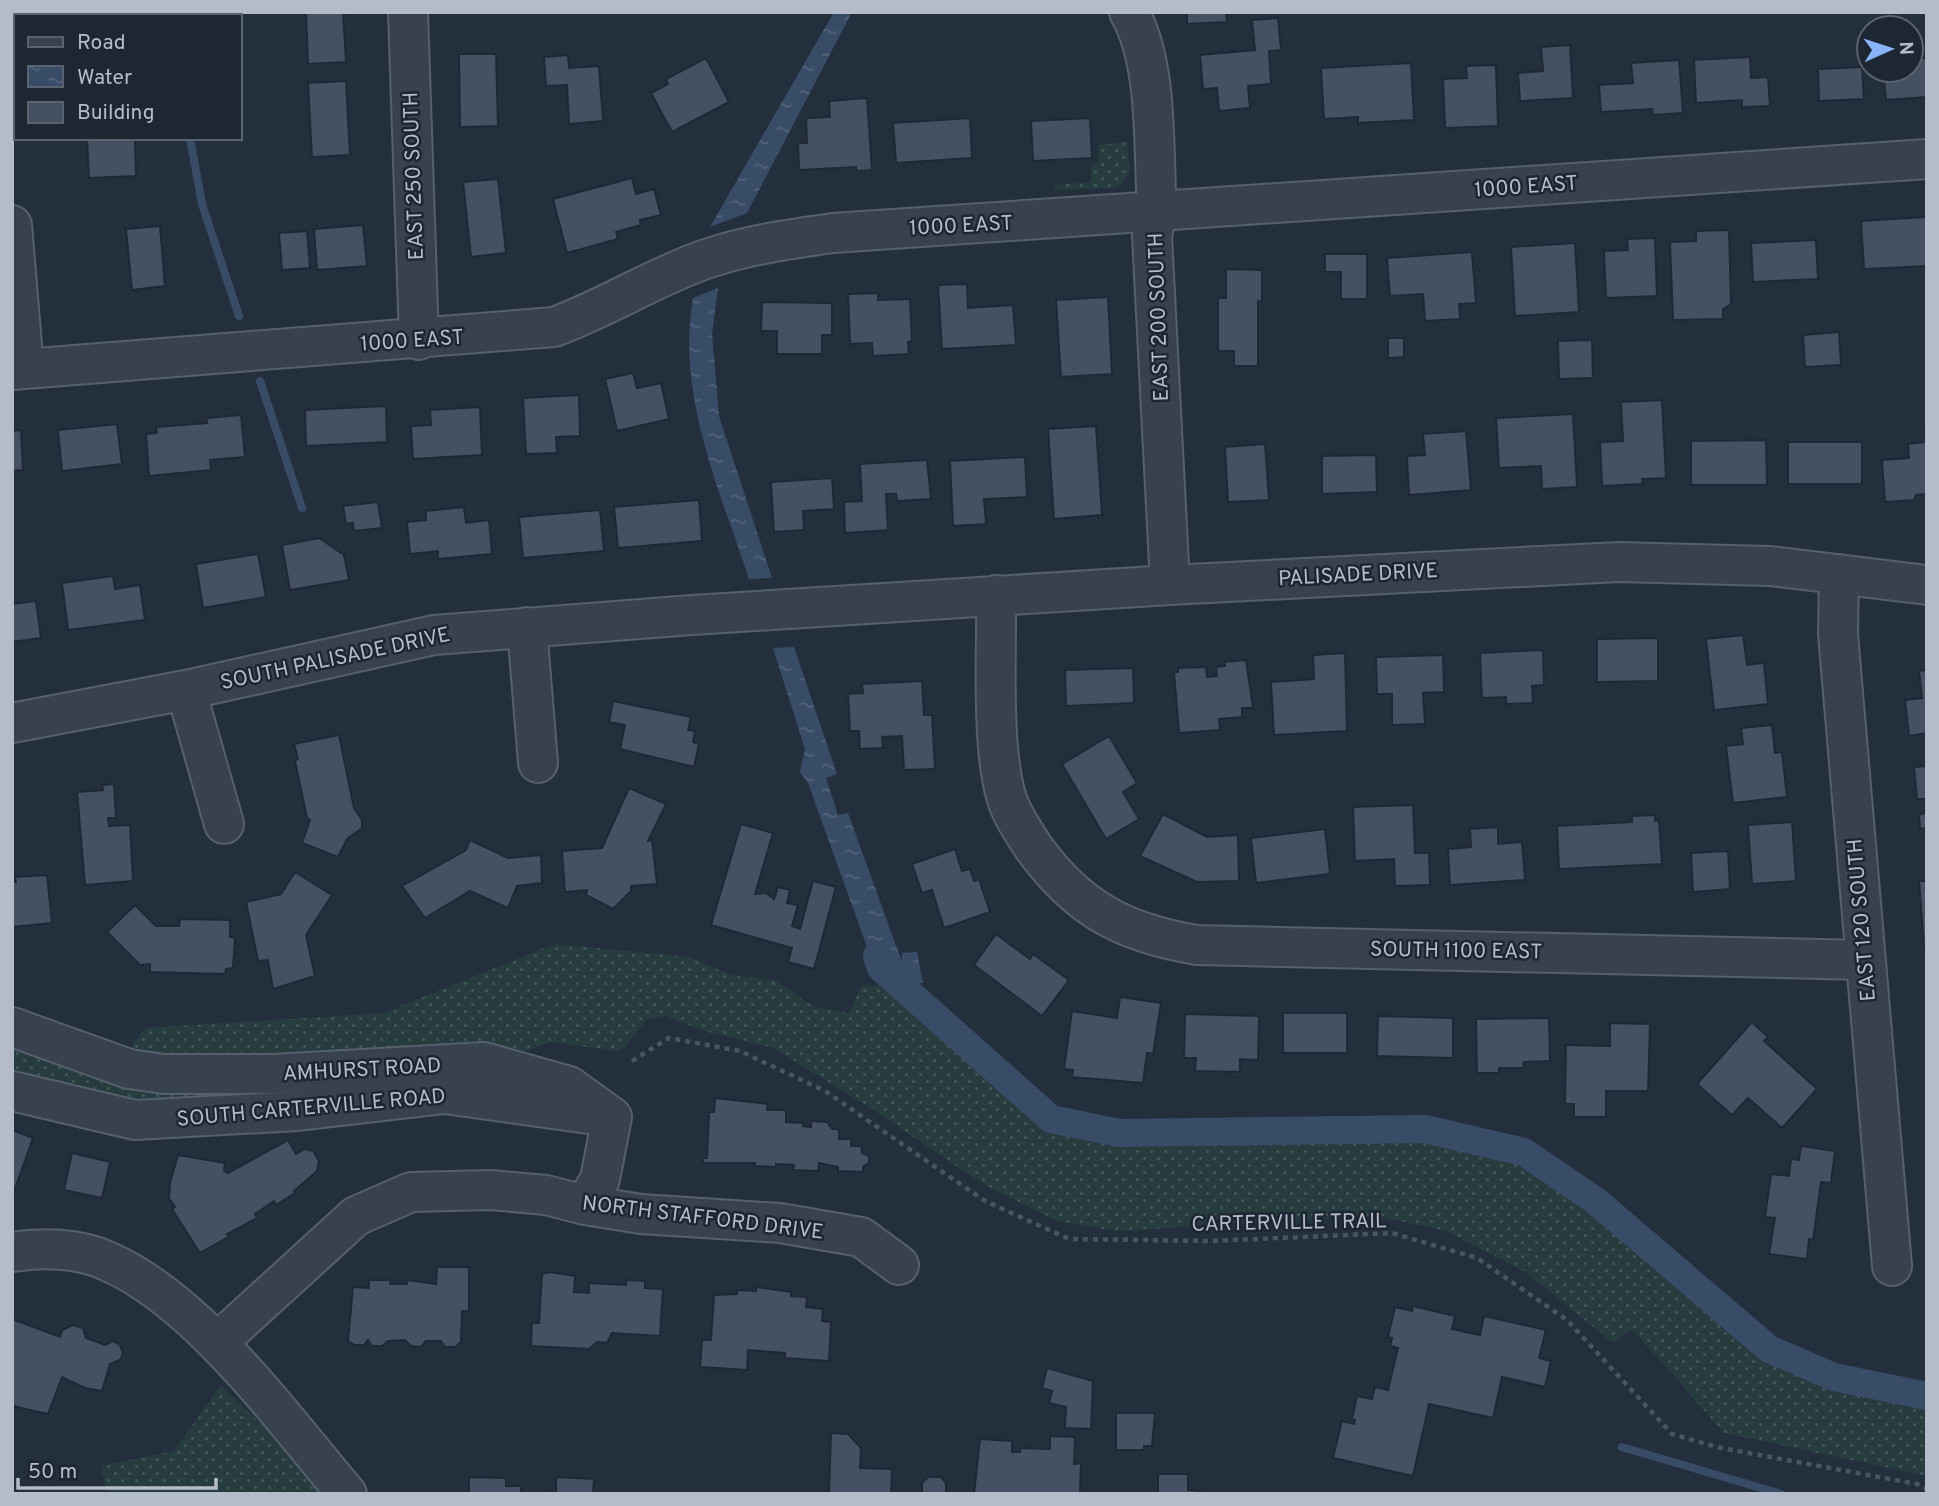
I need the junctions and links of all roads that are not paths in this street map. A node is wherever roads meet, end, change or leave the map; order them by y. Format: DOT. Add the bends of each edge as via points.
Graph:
graph roads {
  1 [pos="408,12"];
  2 [pos="1129,12"];
  3 [pos="1927,159"];
  4 [pos="1157,212"];
  5 [pos="12,225"];
  6 [pos="419,340"];
  7 [pos="18,369"];
  8 [pos="1839,573"];
  9 [pos="1170,585"];
  10 [pos="1927,585"];
  11 [pos="996,595"];
  12 [pos="770,610"];
  13 [pos="527,627"];
  14 [pos="187,690"];
  15 [pos="12,723"];
  16 [pos="538,763"];
  17 [pos="224,824"];
  18 [pos="1864,960"];
  19 [pos="12,1027"];
  20 [pos="12,1091"];
  21 [pos="612,1117"];
  22 [pos="585,1205"];
  23 [pos="12,1252"];
  24 [pos="899,1265"];
  25 [pos="1892,1266"];
  26 [pos="218,1342"];
  27 [pos="347,1494"];
  1 -- 6 [label="street, EAST 250 SOUTH"];
  2 -- 4 [label="street, EAST 200 SOUTH" via="1148,58"];
  3 -- 4 [label="street, 1000 EAST"];
  4 -- 6 [label="street, 1000 EAST" via="833,233 753,245 704,260 554,327"];
  4 -- 9 [label="street, EAST 200 SOUTH" via="1152,236"];
  5 -- 7 [label="street"];
  6 -- 7 [label="street, 1000 EAST"];
  8 -- 9 [label="street, PALISADE DRIVE" via="1619,562"];
  8 -- 10 [label="street, PALISADE DRIVE"];
  8 -- 18 [label="street, EAST 120 SOUTH" via="1838,634"];
  9 -- 11 [label="street, PALISADE DRIVE"];
  11 -- 12 [label="street, PALISADE DRIVE"];
  11 -- 18 [label="street, SOUTH 1100 EAST" via="999,741 1006,797 1025,835 1064,884 1083,903 1132,930 1197,945"];
  12 -- 13 [label="street, SOUTH PALISADE DRIVE"];
  13 -- 14 [label="street, SOUTH PALISADE DRIVE" via="435,635"];
  13 -- 16 [label="street"];
  14 -- 15 [label="street, SOUTH PALISADE DRIVE"];
  14 -- 17 [label="street"];
  18 -- 25 [label="street, EAST 120 SOUTH"];
  19 -- 21 [label="street, AMHURST ROAD" via="129,1069 164,1074 273,1074 484,1062 569,1086"];
  20 -- 21 [label="street, SOUTH CARTERVILLE ROAD" via="135,1120 298,1111 445,1094"];
  21 -- 22 [label="street" via="600,1179"];
  22 -- 24 [label="street, NORTH STAFFORD DRIVE" via="641,1214 780,1223 861,1237"];
  22 -- 26 [label="street, NORTH STAFFORD DRIVE" via="545,1195 491,1190 411,1192 356,1216"];
  23 -- 26 [label="street" via="67,1250 105,1260 145,1280"];
  26 -- 27 [label="street"];
}
